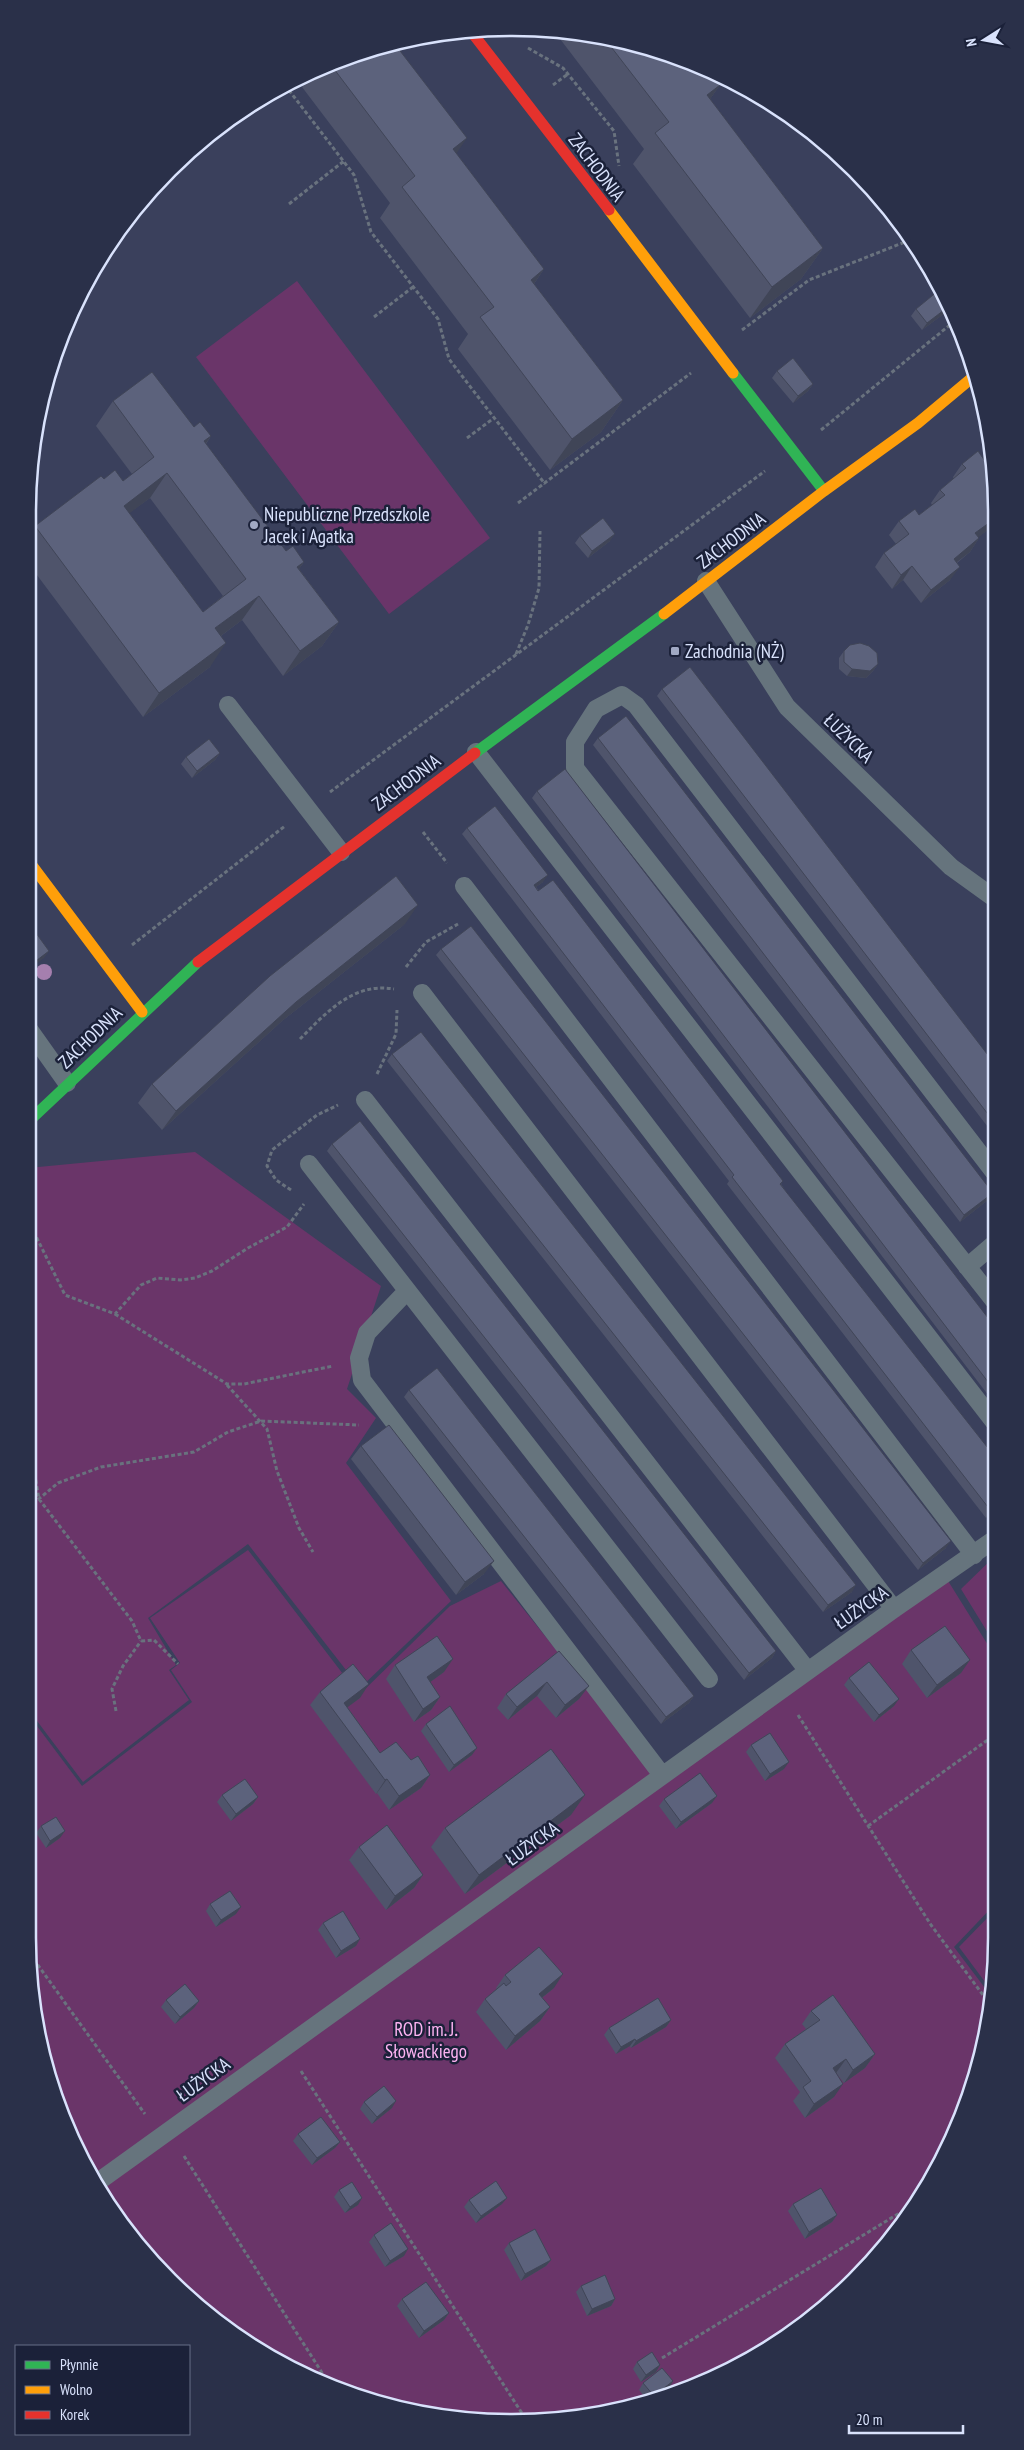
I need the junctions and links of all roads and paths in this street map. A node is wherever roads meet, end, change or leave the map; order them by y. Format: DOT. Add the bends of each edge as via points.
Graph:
graph roads {
  1 [pos="476,38"];
  2 [pos="290,91"];
  3 [pos="344,161"];
  4 [pos="288,204"];
  5 [pos="904,242"];
  6 [pos="413,287"];
  7 [pos="374,317"];
  8 [pos="950,325"];
  9 [pos="742,330"];
  10 [pos="717,353"];
  11 [pos="969,380"];
  12 [pos="494,418"];
  13 [pos="467,438"];
  14 [pos="792,452"];
  15 [pos="545,484"];
  16 [pos="824,491"];
  17 [pos="518,504"];
  18 [pos="540,531"];
  19 [pos="706,581"];
  20 [pos="515,655"];
  21 [pos="228,705"];
  22 [pos="476,752"];
  23 [pos="307,809"];
  24 [pos="425,835"];
  25 [pos="341,852"];
  26 [pos="440,854"];
  27 [pos="36,871"];
  28 [pos="464,886"];
  29 [pos="988,894"];
  30 [pos="125,952"];
  31 [pos="416,954"];
  32 [pos="400,990"];
  33 [pos="422,993"];
  34 [pos="142,1012"];
  35 [pos="36,1039"];
  36 [pos="300,1039"];
  37 [pos="67,1083"];
  38 [pos="373,1083"];
  39 [pos="365,1100"];
  40 [pos="343,1103"];
  41 [pos="36,1114"];
  42 [pos="309,1164"];
  43 [pos="988,1164"];
  44 [pos="320,1179"];
  45 [pos="308,1197"];
  46 [pos="36,1236"];
  47 [pos="988,1248"];
  48 [pos="967,1266"];
  49 [pos="407,1291"];
  50 [pos="988,1293"];
  51 [pos="115,1314"];
  52 [pos="360,1363"];
  53 [pos="227,1384"];
  54 [pos="988,1414"];
  55 [pos="391,1418"];
  56 [pos="260,1421"];
  57 [pos="36,1482"];
  58 [pos="39,1499"];
  59 [pos="36,1501"];
  60 [pos="988,1544"];
  61 [pos="313,1552"];
  62 [pos="974,1555"];
  63 [pos="894,1609"];
  64 [pos="142,1641"];
  65 [pos="178,1664"];
  66 [pos="808,1670"];
  67 [pos="709,1679"];
  68 [pos="781,1690"];
  69 [pos="116,1710"];
  70 [pos="988,1740"];
  71 [pos="662,1776"];
  72 [pos="868,1826"];
  73 [pos="37,1963"];
  74 [pos="984,1998"];
  75 [pos="285,2046"];
  76 [pos="164,2133"];
  77 [pos="102,2179"];
  78 [pos="901,2211"];
  79 [pos="662,2358"];
  80 [pos="323,2375"];
  81 [pos="522,2414"];
  1 -- 10 [label="street, ZACHODNIA"];
  2 -- 3 [label="path"];
  3 -- 4 [label="path"];
  3 -- 6 [label="path" via="354,174 371,232"];
  5 -- 9 [label="path" via="809,280"];
  6 -- 7 [label="path"];
  6 -- 12 [label="path" via="438,319 449,359"];
  8 -- 14 [label="path"];
  10 -- 14 [label="street, ZACHODNIA"];
  10 -- 15 [label="path"];
  11 -- 16 [label="street, ZACHODNIA" via="918,423"];
  12 -- 13 [label="path"];
  12 -- 15 [label="path"];
  14 -- 16 [label="street, ZACHODNIA"];
  14 -- 20 [label="path"];
  15 -- 17 [label="path"];
  16 -- 19 [label="street, ZACHODNIA"];
  18 -- 20 [label="path" via="539,588"];
  19 -- 22 [label="street, ZACHODNIA"];
  19 -- 29 [label="lane, ŁUŻYCKA" via="787,708 951,867"];
  20 -- 23 [label="path"];
  21 -- 23 [label="lane"];
  22 -- 25 [label="street, ZACHODNIA"];
  22 -- 54 [label="lane"];
  23 -- 25 [label="lane"];
  23 -- 30 [label="path"];
  24 -- 26 [label="path"];
  25 -- 34 [label="street, ZACHODNIA" via="206,954"];
  27 -- 34 [label="street"];
  28 -- 31 [label="path" via="466,920 426,942"];
  28 -- 62 [label="lane"];
  32 -- 33 [label="path"];
  32 -- 36 [label="path" via="387,988 356,992 330,1009"];
  32 -- 38 [label="path" via="396,1034"];
  33 -- 63 [label="lane"];
  34 -- 37 [label="street, ZACHODNIA"];
  35 -- 37 [label="lane"];
  37 -- 41 [label="street, ZACHODNIA"];
  39 -- 66 [label="lane"];
  40 -- 45 [label="path" via="317,1115 272,1150 266,1166 276,1180"];
  42 -- 44 [label="lane"];
  43 -- 48 [label="lane" via="636,705 622,695 596,709 575,742 575,768"];
  44 -- 45 [label="path"];
  44 -- 49 [label="lane"];
  45 -- 51 [label="path" via="288,1227 195,1278 157,1278 141,1285"];
  46 -- 51 [label="path" via="65,1295"];
  47 -- 48 [label="lane"];
  48 -- 50 [label="lane"];
  49 -- 52 [label="lane" via="367,1333"];
  49 -- 67 [label="lane"];
  51 -- 53 [label="path"];
  52 -- 53 [label="path" via="328,1366 244,1384"];
  52 -- 55 [label="lane" via="362,1380"];
  53 -- 56 [label="path"];
  55 -- 56 [label="path" via="353,1426"];
  55 -- 71 [label="lane"];
  56 -- 58 [label="path" via="228,1432 194,1452 101,1468 58,1484"];
  56 -- 61 [label="path" via="267,1429 277,1471"];
  57 -- 58 [label="path"];
  58 -- 59 [label="path"];
  58 -- 64 [label="path" via="132,1621"];
  60 -- 62 [label="lane, ŁUŻYCKA"];
  62 -- 63 [label="lane, ŁUŻYCKA"];
  63 -- 66 [label="lane, ŁUŻYCKA"];
  64 -- 65 [label="path" via="154,1640"];
  64 -- 69 [label="path" via="122,1666 112,1689"];
  66 -- 68 [label="lane, ŁUŻYCKA"];
  68 -- 71 [label="lane, ŁUŻYCKA"];
  68 -- 72 [label="path"];
  70 -- 72 [label="path"];
  71 -- 75 [label="lane, ŁUŻYCKA"];
  72 -- 74 [label="path" via="931,1925"];
  73 -- 76 [label="path"];
  75 -- 76 [label="lane, ŁUŻYCKA"];
  75 -- 81 [label="path"];
  76 -- 77 [label="lane, ŁUŻYCKA"];
  76 -- 80 [label="path"];
  78 -- 79 [label="path"];
}
